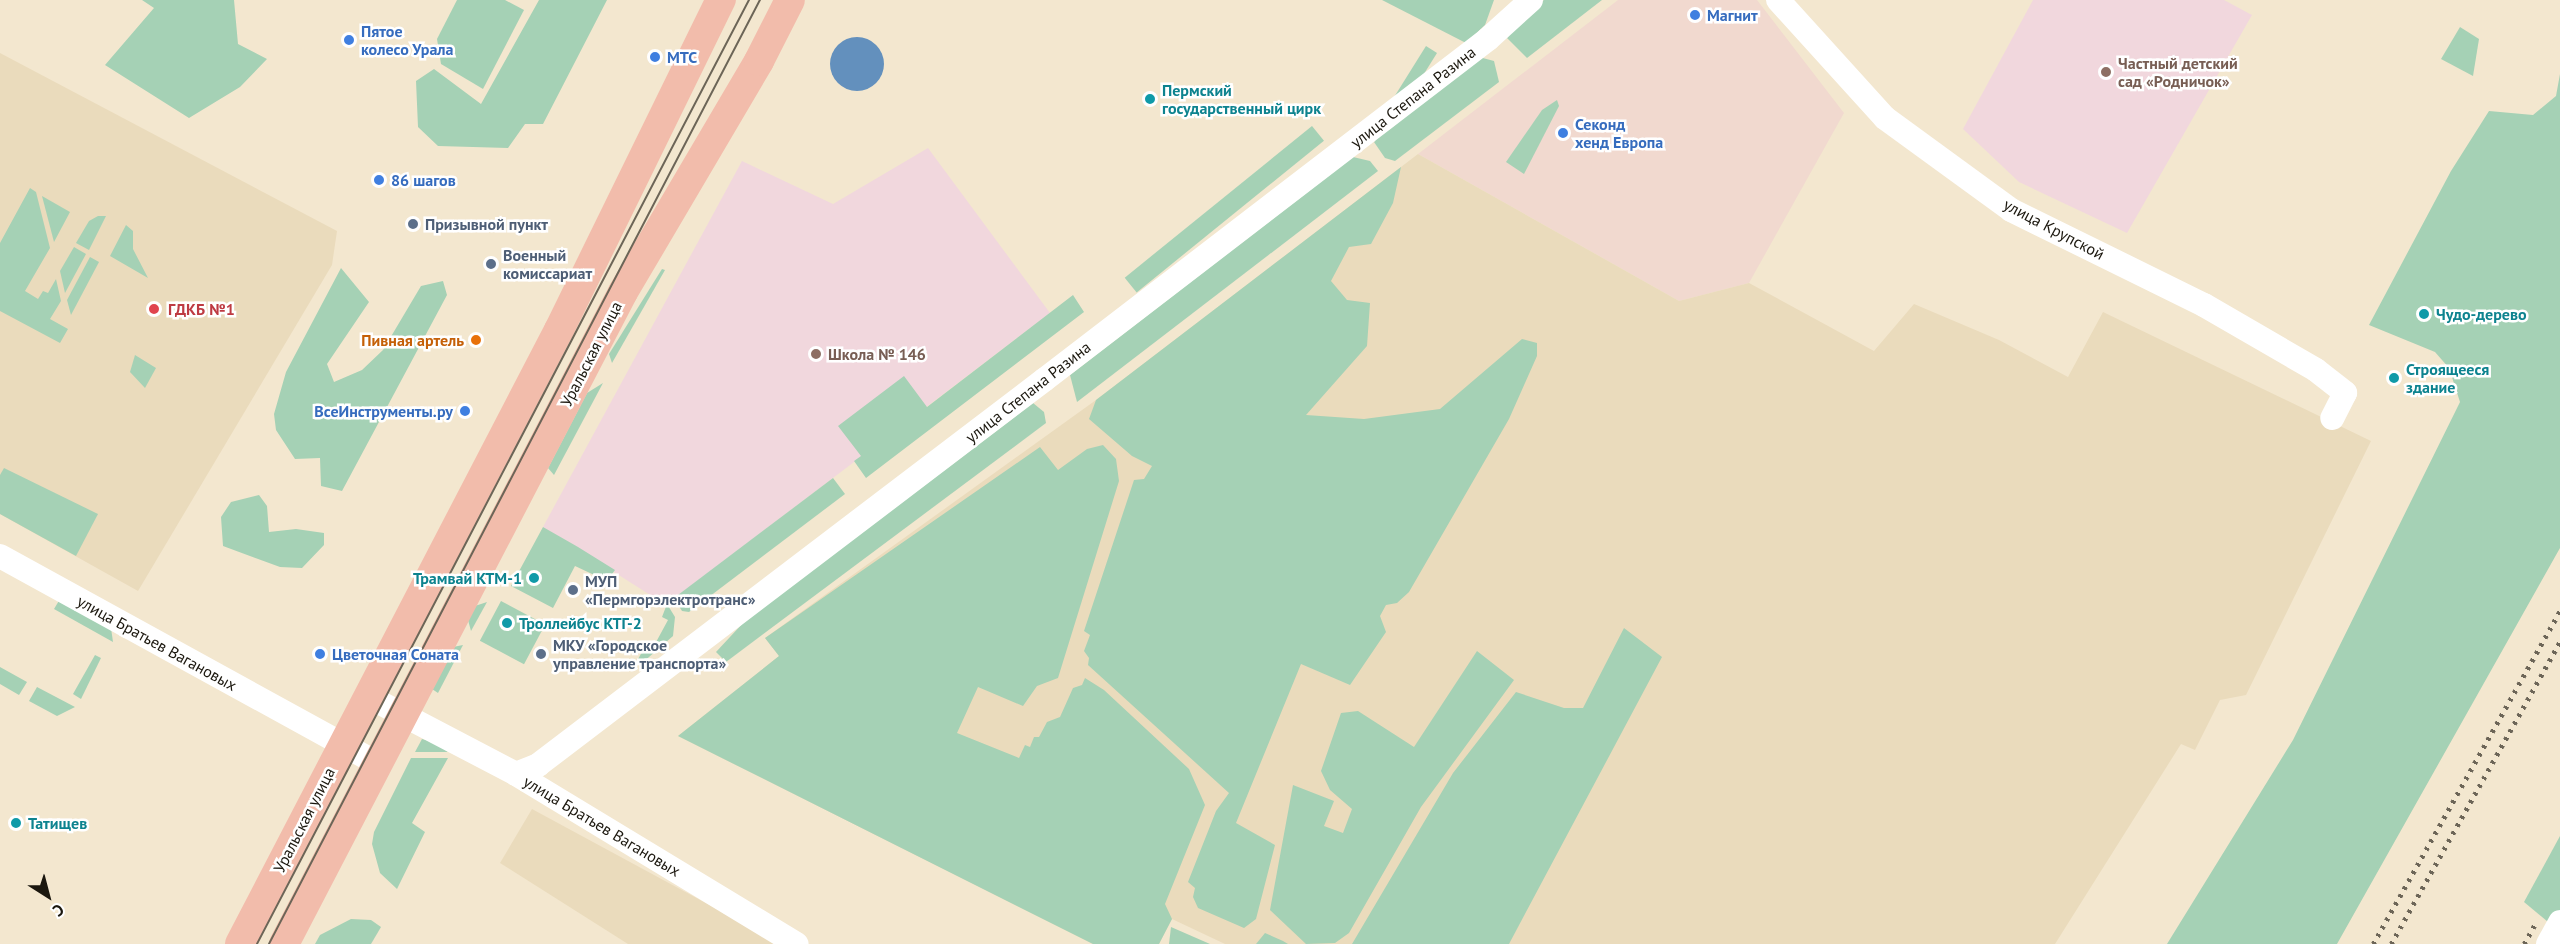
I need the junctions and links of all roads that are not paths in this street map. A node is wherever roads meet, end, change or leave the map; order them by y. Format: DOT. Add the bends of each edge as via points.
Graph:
graph roads {
  1 [pos="721,0"];
  2 [pos="790,0"];
  3 [pos="1531,0"];
  4 [pos="1778,0"];
  5 [pos="2332,418"];
  6 [pos="0,556"];
  7 [pos="369,697"];
  8 [pos="404,715"];
  9 [pos="343,746"];
  10 [pos="378,764"];
  11 [pos="516,774"];
  12 [pos="2560,922"];
  13 [pos="240,944"];
  14 [pos="284,944"];
  15 [pos="797,944"];
  16 [pos="2548,944"];
  1 -- 7 [label="main road, Уральская улица" via="600,250"];
  2 -- 8 [label="main road, Уральская улица" via="759,61 623,292"];
  3 -- 11 [label="street, улица Степана Разина" via="1488,39 1044,380 538,765"];
  4 -- 5 [label="street, улица Крупской" via="1885,118 2011,210 2204,305 2316,370 2344,393"];
  6 -- 9 [label="street, улица Братьев Вагановых"];
  7 -- 8 [label="street"];
  7 -- 9 [label="main road, Уральская улица"];
  8 -- 10 [label="main road, Уральская улица"];
  8 -- 11 [label="street, улица Братьев Вагановых"];
  9 -- 10 [label="street, улица Братьев Вагановых"];
  9 -- 13 [label="main road, Уральская улица"];
  10 -- 14 [label="main road, Уральская улица"];
  11 -- 15 [label="street, улица Братьев Вагановых"];
  12 -- 16 [label="street"];
}
